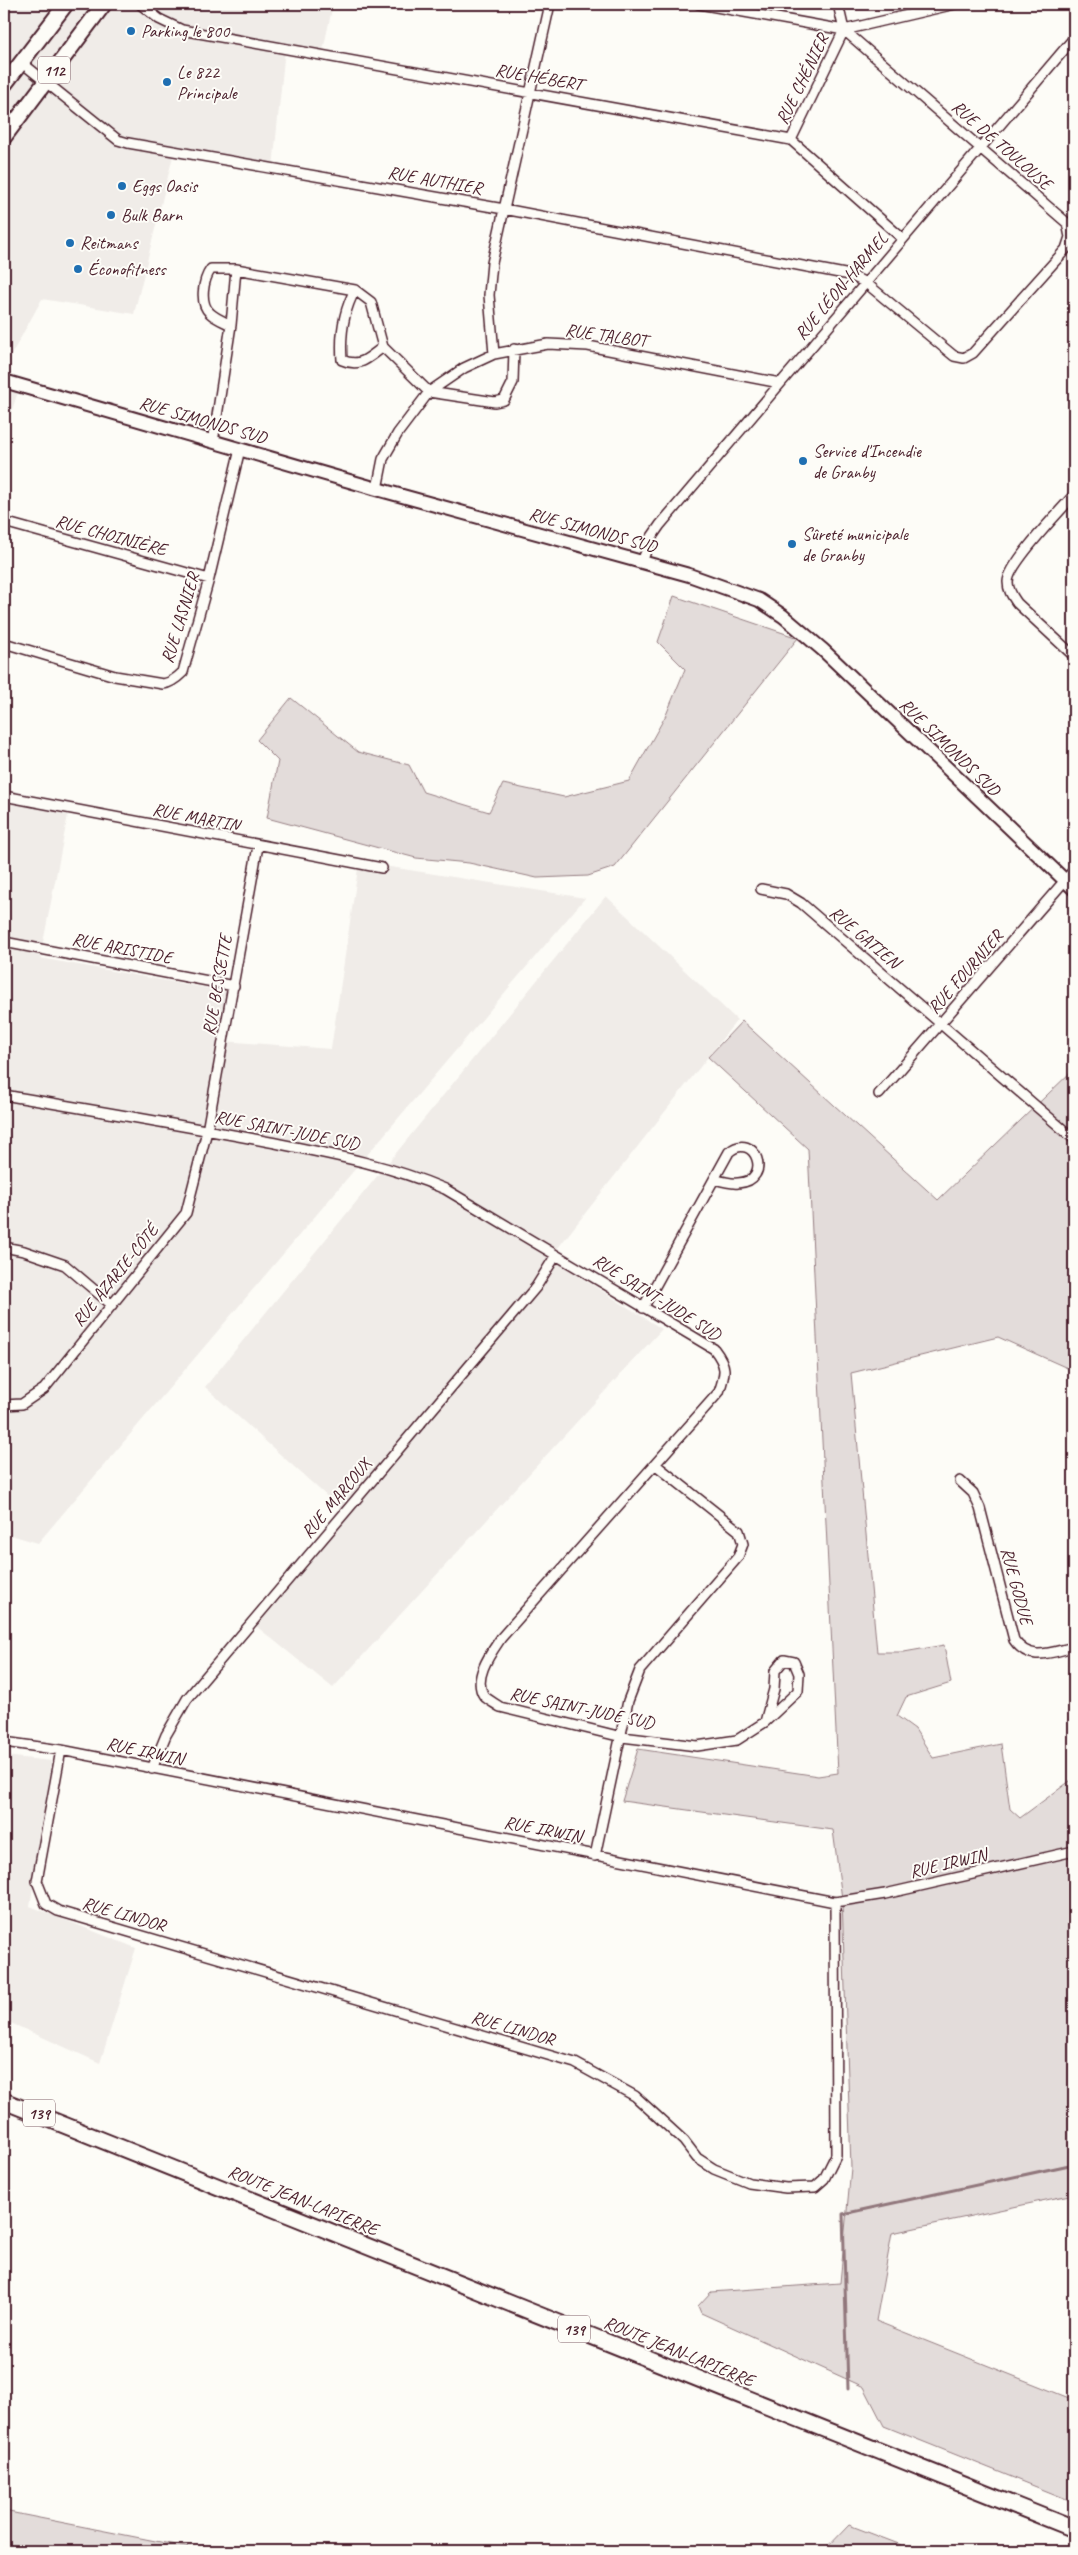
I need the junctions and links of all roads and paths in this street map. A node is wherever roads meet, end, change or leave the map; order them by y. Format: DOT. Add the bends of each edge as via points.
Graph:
graph roads {
  1 [pos="66,4"];
  2 [pos="104,4"];
  3 [pos="140,4"];
  4 [pos="550,4"];
  5 [pos="699,4"];
  6 [pos="838,4"];
  7 [pos="955,4"];
  8 [pos="844,30"];
  9 [pos="1074,38"];
  10 [pos="21,62"];
  11 [pos="45,82"];
  12 [pos="4,85"];
  13 [pos="529,92"];
  14 [pos="4,137"];
  15 [pos="791,140"];
  16 [pos="980,148"];
  17 [pos="504,209"];
  18 [pos="903,239"];
  19 [pos="236,269"];
  20 [pos="866,283"];
  21 [pos="355,290"];
  22 [pos="231,325"];
  23 [pos="382,347"];
  24 [pos="514,349"];
  25 [pos="494,354"];
  26 [pos="4,381"];
  27 [pos="780,383"];
  28 [pos="429,392"];
  29 [pos="213,442"];
  30 [pos="240,450"];
  31 [pos="377,489"];
  32 [pos="1074,495"];
  33 [pos="4,522"];
  34 [pos="642,562"];
  35 [pos="209,579"];
  36 [pos="4,643"];
  37 [pos="1074,656"];
  38 [pos="4,796"];
  39 [pos="258,846"];
  40 [pos="382,868"];
  41 [pos="1074,870"];
  42 [pos="1070,885"];
  43 [pos="761,888"];
  44 [pos="4,942"];
  45 [pos="234,986"];
  46 [pos="942,1023"];
  47 [pos="879,1094"];
  48 [pos="4,1095"];
  49 [pos="207,1131"];
  50 [pos="1074,1139"];
  51 [pos="714,1179"];
  52 [pos="4,1247"];
  53 [pos="556,1255"];
  54 [pos="112,1304"];
  55 [pos="643,1308"];
  56 [pos="4,1405"];
  57 [pos="656,1464"];
  58 [pos="960,1481"];
  59 [pos="1074,1646"];
  60 [pos="765,1722"];
  61 [pos="622,1737"];
  62 [pos="4,1742"];
  63 [pos="61,1750"];
  64 [pos="152,1770"];
  65 [pos="1074,1851"];
  66 [pos="595,1856"];
  67 [pos="835,1902"];
  68 [pos="4,2096"];
  69 [pos="4,2101"];
  70 [pos="75,2129"];
  71 [pos="1074,2529"];
  1 -- 10 [label="main road, 112"];
  2 -- 11 [label="main road, 112"];
  3 -- 13 [label="street, RUE HÉBERT" via="159,19 182,30"];
  4 -- 13 [label="street"];
  5 -- 8 [label="street"];
  6 -- 8 [label="street, RUE CHÉNIER"];
  7 -- 8 [label="street"];
  8 -- 15 [label="street, RUE CHÉNIER"];
  8 -- 16 [label="street, RUE DE TOULOUSE"];
  9 -- 16 [label="street, RUE LÉON-HARMEL"];
  10 -- 11 [label="street, RUE AUTHIER"];
  10 -- 12 [label="main road, 112"];
  11 -- 14 [label="main road, 112"];
  11 -- 17 [label="street, RUE AUTHIER" via="118,140 128,143"];
  13 -- 15 [label="street, RUE HÉBERT"];
  13 -- 17 [label="street"];
  15 -- 18 [label="street"];
  16 -- 18 [label="street, RUE LÉON-HARMEL"];
  16 -- 20 [label="street, RUE DE TOULOUSE" via="1067,223 1070,236 1066,249 973,353 964,358 954,356"];
  17 -- 20 [label="street, RUE AUTHIER" via="850,275"];
  17 -- 25 [label="street" via="492,262 489,295"];
  18 -- 20 [label="street, RUE LÉON-HARMEL"];
  19 -- 21 [label="street"];
  19 -- 22 [label="street"];
  19 -- 22 [label="street" via="211,270 204,278 204,305 210,314"];
  20 -- 27 [label="street, RUE LÉON-HARMEL"];
  21 -- 23 [label="street" via="370,302"];
  21 -- 23 [label="street" via="346,306 342,360 353,364 363,362"];
  22 -- 29 [label="street"];
  23 -- 28 [label="street"];
  24 -- 25 [label="street, RUE TALBOT"];
  24 -- 27 [label="street, RUE TALBOT" via="548,344 588,346"];
  24 -- 28 [label="street" via="513,382 504,400 495,402"];
  25 -- 28 [label="street, RUE TALBOT" via="464,368"];
  26 -- 29 [label="street, RUE SIMONDS SUD"];
  27 -- 34 [label="street, RUE LÉON-HARMEL" via="660,525"];
  28 -- 31 [label="street, RUE TALBOT" via="383,459"];
  29 -- 30 [label="street, RUE SIMONDS SUD"];
  30 -- 31 [label="street, RUE SIMONDS SUD"];
  30 -- 35 [label="street, RUE LASNIER"];
  31 -- 34 [label="street, RUE SIMONDS SUD"];
  32 -- 37 [label="street" via="1019,559 1010,572 1008,582 1010,594 1017,603"];
  33 -- 35 [label="street, RUE CHOINIÈRE"];
  34 -- 42 [label="street, RUE SIMONDS SUD" via="723,586 758,600 784,616"];
  35 -- 36 [label="street, RUE LASNIER" via="182,672 169,683 115,676"];
  38 -- 39 [label="street, RUE MARTIN"];
  39 -- 40 [label="street, RUE MARTIN"];
  39 -- 45 [label="street, RUE BESSETTE"];
  41 -- 42 [label="street, RUE FOURNIER"];
  42 -- 46 [label="street, RUE FOURNIER"];
  43 -- 46 [label="street, RUE GATIEN" via="786,894 801,903"];
  44 -- 45 [label="street, RUE ARISTIDE"];
  45 -- 49 [label="street, RUE BESSETTE"];
  46 -- 47 [label="street, RUE FOURNIER"];
  46 -- 50 [label="street, RUE GATIEN"];
  48 -- 49 [label="street, RUE SAINT-JUDE SUD"];
  49 -- 53 [label="street, RUE SAINT-JUDE SUD" via="368,1162 414,1176 446,1189"];
  49 -- 54 [label="street, RUE AZARIE-CÔTÉ" via="186,1213"];
  51 -- 51 [label="street" via="734,1148 753,1150 758,1163 755,1175 738,1183"];
  51 -- 55 [label="street"];
  52 -- 54 [label="street" via="65,1265"];
  53 -- 55 [label="street, RUE SAINT-JUDE SUD"];
  53 -- 64 [label="street, RUE MARCOUX" via="536,1287 187,1699 166,1734"];
  54 -- 56 [label="street, RUE AZARIE-CÔTÉ" via="44,1389 22,1404"];
  55 -- 57 [label="street, RUE SAINT-JUDE SUD" via="714,1349 724,1362 719,1392"];
  57 -- 61 [label="street" via="739,1531 743,1544 738,1557 640,1670 628,1701"];
  57 -- 61 [label="street, RUE SAINT-JUDE SUD" via="500,1638 480,1679 484,1696 500,1707"];
  58 -- 59 [label="street, RUE GODUE" via="973,1492 980,1508 1014,1640 1031,1654"];
  60 -- 60 [label="street, RUE SAINT-JUDE SUD" via="774,1690 775,1671 784,1660 794,1662 799,1674 798,1691"];
  60 -- 61 [label="street, RUE SAINT-JUDE SUD" via="737,1740 696,1746"];
  61 -- 66 [label="street"];
  62 -- 63 [label="street, RUE IRWIN"];
  63 -- 64 [label="street, RUE IRWIN"];
  63 -- 67 [label="street, RUE LINDOR" via="37,1881 46,1904 58,1911 574,2063 635,2096 684,2141 697,2158 714,2169 749,2183 786,2188 815,2187 824,2179 836,2155"];
  64 -- 66 [label="street, RUE IRWIN"];
  65 -- 67 [label="street, RUE IRWIN" via="885,1894"];
  66 -- 67 [label="street, RUE IRWIN"];
  68 -- 70 [label="highway, ROUTE JEAN-LAPIERRE / 139"];
  69 -- 70 [label="highway, ROUTE JEAN-LAPIERRE / 139"];
  70 -- 71 [label="highway, ROUTE JEAN-LAPIERRE / 139"];
}
